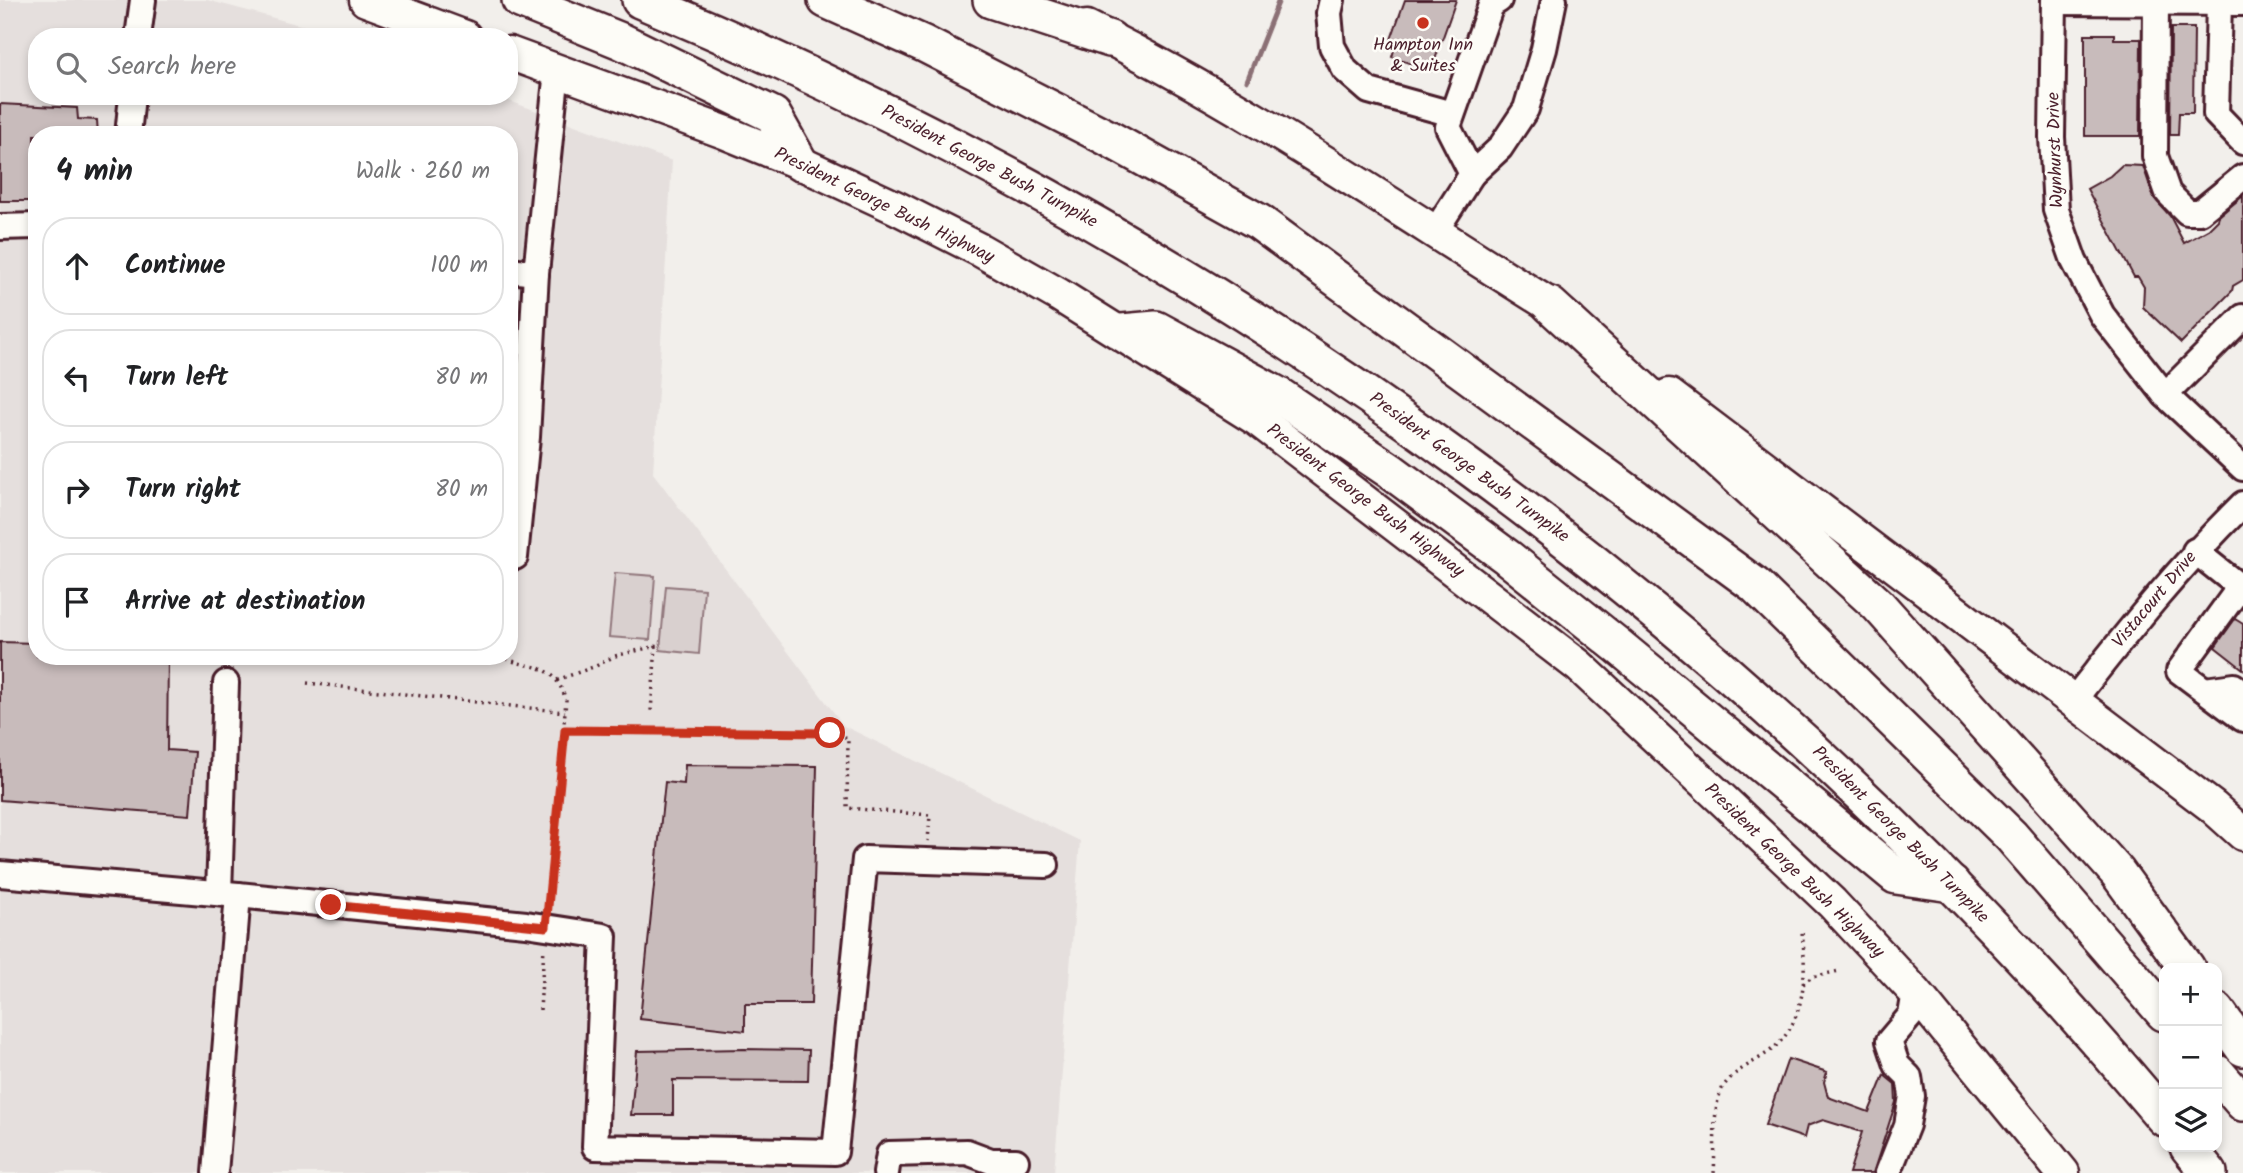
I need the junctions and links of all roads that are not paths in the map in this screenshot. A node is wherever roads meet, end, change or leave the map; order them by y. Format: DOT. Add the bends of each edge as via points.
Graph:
graph roads {
  1 [pos="143,0"];
  2 [pos="366,0"];
  3 [pos="520,0"];
  4 [pos="640,0"];
  5 [pos="826,0"];
  6 [pos="991,0"];
  7 [pos="1032,0"];
  8 [pos="1332,0"];
  9 [pos="1499,0"];
  10 [pos="1554,0"];
  11 [pos="2054,1"];
  12 [pos="2156,1"];
  13 [pos="2231,3"];
  14 [pos="139,28"];
  15 [pos="441,28"];
  16 [pos="1110,38"];
  17 [pos="518,56"];
  18 [pos="557,70"];
  19 [pos="131,105"];
  20 [pos="1452,114"];
  21 [pos="129,126"];
  22 [pos="2243,142"];
  23 [pos="800,163"];
  24 [pos="1472,174"];
  25 [pos="2243,177"];
  26 [pos="28,226"];
  27 [pos="0,227"];
  28 [pos="1434,233"];
  29 [pos="518,271"];
  30 [pos="536,273"];
  31 [pos="1550,306"];
  32 [pos="2243,317"];
  33 [pos="1122,332"];
  34 [pos="2165,395"];
  35 [pos="2243,468"];
  36 [pos="2243,504"];
  37 [pos="518,527"];
  38 [pos="2195,551"];
  39 [pos="2241,588"];
  40 [pos="226,683"];
  41 [pos="2206,691"];
  42 [pos="2243,694"];
  43 [pos="2073,701"];
  44 [pos="2243,719"];
  45 [pos="2243,834"];
  46 [pos="1046,865"];
  47 [pos="0,874"];
  48 [pos="1952,884"];
  49 [pos="229,894"];
  50 [pos="2183,963"];
  51 [pos="1915,992"];
  52 [pos="2159,1007"];
  53 [pos="2222,1018"];
  54 [pos="2243,1048"];
  55 [pos="2222,1079"];
  56 [pos="2243,1103"];
  57 [pos="2159,1112"];
  58 [pos="2029,1132"];
  59 [pos="1016,1161"];
  60 [pos="215,1173"];
  61 [pos="886,1173"];
  62 [pos="1888,1173"];
  63 [pos="2032,1173"];
  64 [pos="2063,1173"];
  65 [pos="2085,1173"];
  1 -- 14 [label="street"];
  2 -- 15 [label="main road"];
  3 -- 23 [label="highway" via="621,41 773,115"];
  4 -- 48 [label="highway, President George Bush Turnpike" via="855,96 1011,176 1185,276 1344,378 1497,486 1665,619 1826,761"];
  5 -- 52 [label="highway" via="924,44 1096,132 1259,222 1755,585 2011,836"];
  6 -- 16 [label="highway"];
  7 -- 16 [label="main road"];
  8 -- 20 [label="street" via="1332,46 1345,70 1369,91"];
  9 -- 20 [label="street" via="1491,5"];
  10 -- 24 [label="street" via="1526,109 1500,148"];
  11 -- 12 [label="street"];
  11 -- 34 [label="street, Wynhurst Drive" via="2056,210 2074,261 2102,315"];
  12 -- 13 [label="street"];
  12 -- 25 [label="street" via="2155,156 2168,193 2187,212 2200,212"];
  13 -- 22 [label="street" via="2216,114"];
  16 -- 28 [label="main road" via="1222,100"];
  17 -- 18 [label="main road, President George Bush Highway"];
  18 -- 23 [label="main road, President George Bush Highway"];
  18 -- 30 [label="street"];
  19 -- 21 [label="street"];
  20 -- 24 [label="street" via="1448,127"];
  23 -- 33 [label="main road, President George Bush Highway" via="962,241"];
  24 -- 28 [label="street"];
  26 -- 27 [label="street"];
  28 -- 31 [label="main road"];
  29 -- 30 [label="street"];
  30 -- 37 [label="street"];
  31 -- 43 [label="main road"];
  31 -- 50 [label="highway" via="1878,605 2117,872"];
  32 -- 34 [label="street"];
  33 -- 48 [label="highway" via="1156,329 1301,411 1507,557 1896,876"];
  33 -- 51 [label="main road, President George Bush Highway" via="1258,419 1579,666 1832,903"];
  34 -- 35 [label="street, Wynhurst Drive"];
  36 -- 38 [label="street, Vistacourt Drive"];
  38 -- 39 [label="street"];
  38 -- 43 [label="street, Vistacourt Drive"];
  39 -- 41 [label="street" via="2179,671"];
  40 -- 49 [label="street"];
  41 -- 42 [label="street" via="2234,686"];
  41 -- 44 [label="street"];
  43 -- 45 [label="main road"];
  46 -- 49 [label="street" via="865,859 835,1152 596,1147 604,936"];
  47 -- 49 [label="street"];
  48 -- 57 [label="highway, President George Bush Turnpike"];
  49 -- 60 [label="street"];
  51 -- 58 [label="main road, President George Bush Highway"];
  51 -- 62 [label="street" via="1911,1015 1889,1041 1897,1065 1909,1077 1912,1096 1907,1125"];
  53 -- 54 [label="highway"];
  55 -- 56 [label="highway"];
  58 -- 63 [label="main road"];
  58 -- 64 [label="main road, President George Bush Highway"];
  58 -- 65 [label="main road"];
  59 -- 61 [label="street" via="991,1161 967,1152 890,1154"];
}
